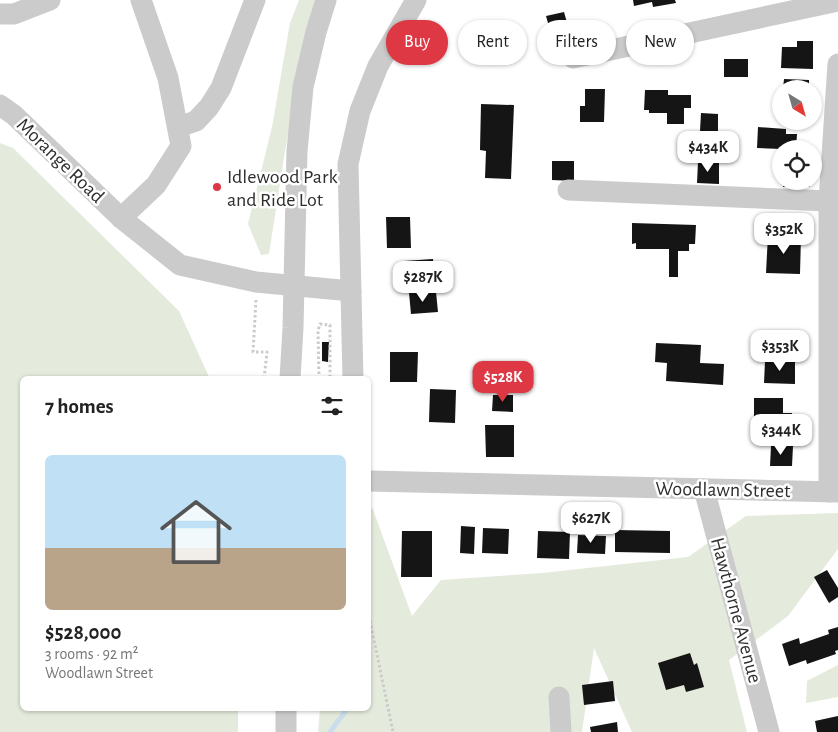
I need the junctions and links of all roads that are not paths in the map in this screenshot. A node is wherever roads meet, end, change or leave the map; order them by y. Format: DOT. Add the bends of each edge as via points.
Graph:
graph roads {
  1 [pos="50,0"];
  2 [pos="141,0"];
  3 [pos="255,0"];
  4 [pos="326,0"];
  5 [pos="416,0"];
  6 [pos="838,1"];
  7 [pos="0,14"];
  8 [pos="616,49"];
  9 [pos="838,64"];
  10 [pos="0,105"];
  11 [pos="178,127"];
  12 [pos="568,190"];
  13 [pos="829,201"];
  14 [pos="121,218"];
  15 [pos="351,291"];
  16 [pos="290,376"];
  17 [pos="353,376"];
  18 [pos="371,481"];
  19 [pos="704,489"];
  20 [pos="833,492"];
  21 [pos="559,697"];
  22 [pos="286,711"];
  23 [pos="286,732"];
  24 [pos="561,732"];
  25 [pos="769,732"];
  1 -- 7 [label="street" via="14,14"];
  2 -- 11 [label="street" via="168,78"];
  3 -- 11 [label="street" via="221,88 196,122"];
  4 -- 16 [label="street" via="303,87 297,151"];
  5 -- 15 [label="street" via="378,66 360,111 348,164"];
  6 -- 8 [label="street"];
  9 -- 13 [label="street"];
  10 -- 14 [label="street, Morange Road"];
  11 -- 14 [label="street" via="181,146 156,185"];
  12 -- 13 [label="street"];
  13 -- 20 [label="street"];
  14 -- 15 [label="street, Morange Road" via="180,265 256,282"];
  15 -- 17 [label="street"];
  18 -- 19 [label="street, Woodlawn Street"];
  19 -- 20 [label="street, Woodlawn Street"];
  19 -- 25 [label="street, Hawthorne Avenue"];
  21 -- 24 [label="street"];
  22 -- 23 [label="street"];
}
